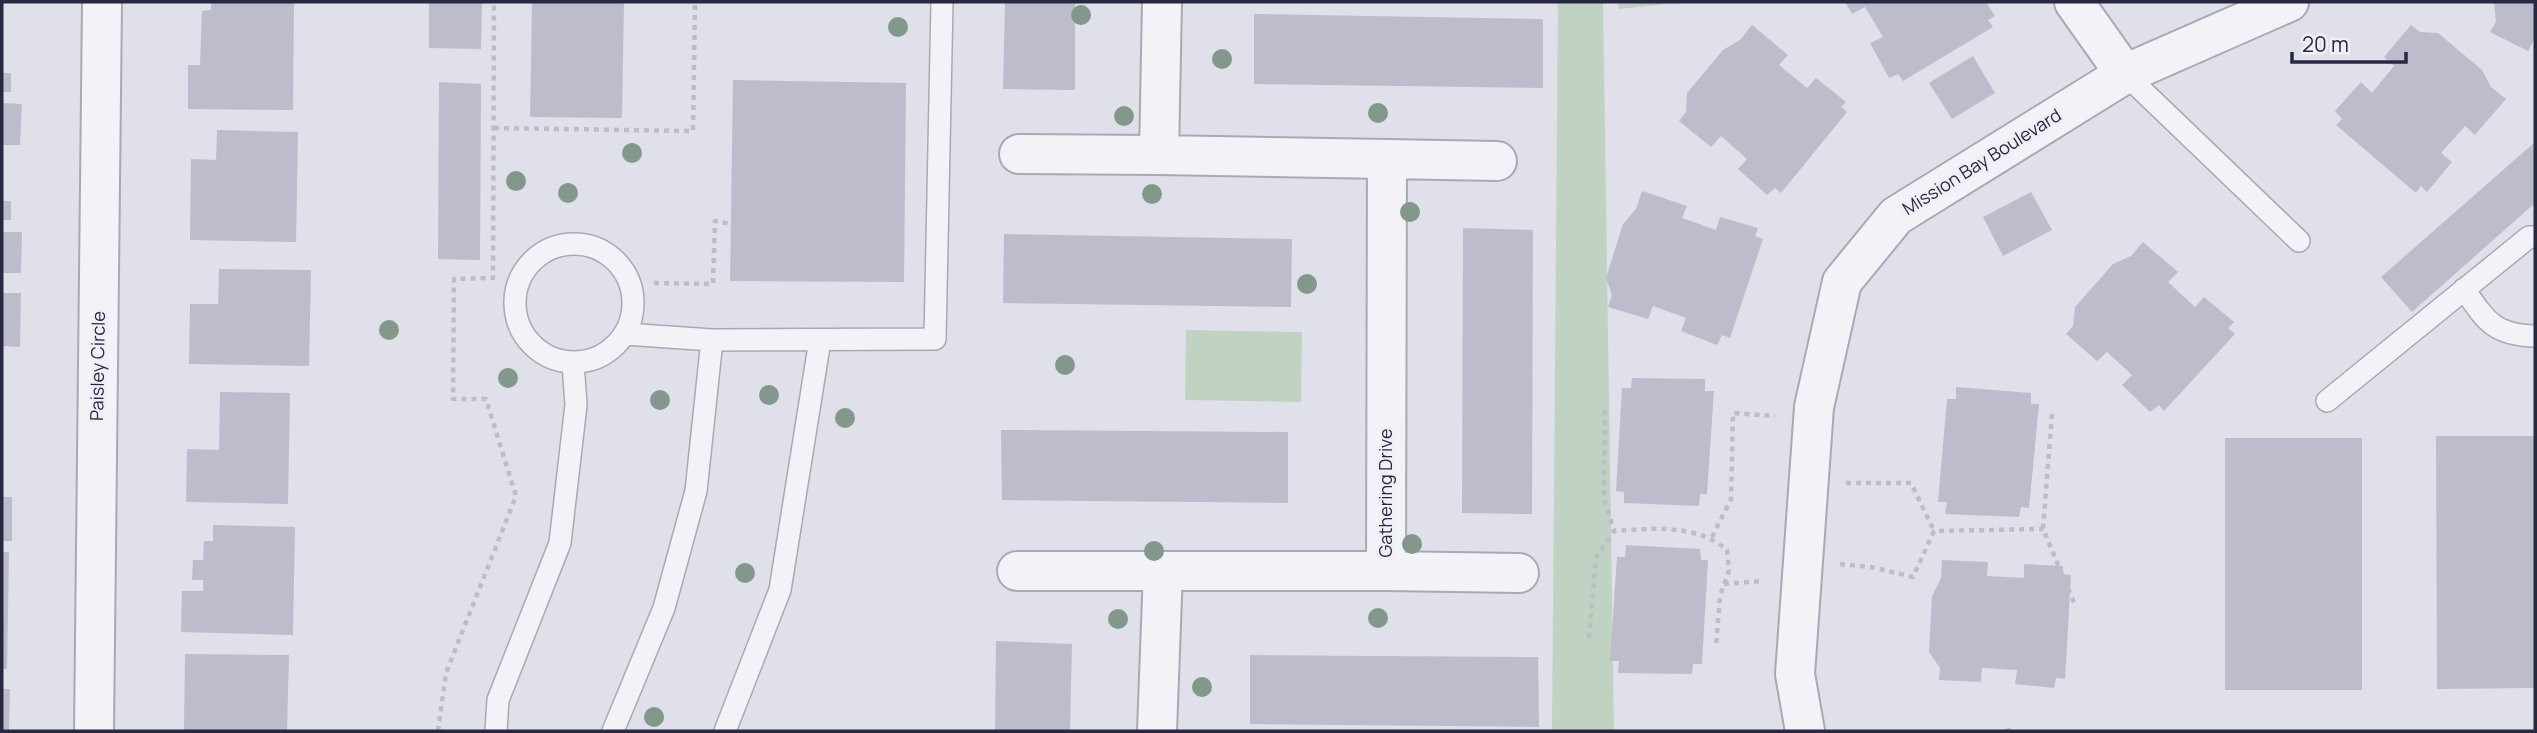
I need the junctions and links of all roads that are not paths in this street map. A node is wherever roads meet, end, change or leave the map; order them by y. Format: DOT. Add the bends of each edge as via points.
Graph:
graph roads {
  1 [pos="102,2"];
  2 [pos="942,2"];
  3 [pos="1162,2"];
  4 [pos="2074,2"];
  5 [pos="2289,2"];
  6 [pos="2125,74"];
  7 [pos="1019,154"];
  8 [pos="1159,155"];
  9 [pos="1387,159"];
  10 [pos="1497,161"];
  11 [pos="2533,235"];
  12 [pos="2299,241"];
  13 [pos="2464,289"];
  14 [pos="625,334"];
  15 [pos="2535,336"];
  16 [pos="712,340"];
  17 [pos="820,340"];
  18 [pos="573,363"];
  19 [pos="2327,401"];
  20 [pos="1017,571"];
  21 [pos="1163,571"];
  22 [pos="1386,571"];
  23 [pos="1519,573"];
  24 [pos="94,731"];
  25 [pos="496,731"];
  26 [pos="612,731"];
  27 [pos="725,731"];
  28 [pos="1157,731"];
  29 [pos="1805,731"];
  1 -- 24 [label="street, Paisley Circle"];
  2 -- 17 [label="lane" via="935,339"];
  3 -- 8 [label="street"];
  4 -- 6 [label="street"];
  5 -- 6 [label="street, Mission Bay Boulevard"];
  6 -- 12 [label="lane"];
  6 -- 29 [label="street, Mission Bay Boulevard" via="1896,216 1842,282 1814,420 1795,674"];
  7 -- 8 [label="street"];
  8 -- 9 [label="street"];
  9 -- 10 [label="street"];
  9 -- 22 [label="street, Gathering Drive"];
  11 -- 13 [label="lane"];
  13 -- 15 [label="lane" via="2495,329"];
  13 -- 19 [label="lane"];
  14 -- 16 [label="lane"];
  14 -- 18 [label="lane" via="611,350 593,360"];
  14 -- 18 [label="lane" via="634,297 617,262 583,245 545,251 519,279 516,318 537,350"];
  16 -- 17 [label="lane"];
  16 -- 26 [label="lane" via="696,491 664,608"];
  17 -- 27 [label="lane" via="780,590"];
  18 -- 25 [label="lane" via="576,405 560,543 498,699"];
  20 -- 21 [label="street, Gathering Drive"];
  21 -- 22 [label="street, Gathering Drive"];
  21 -- 28 [label="street"];
  22 -- 23 [label="street"];
}
